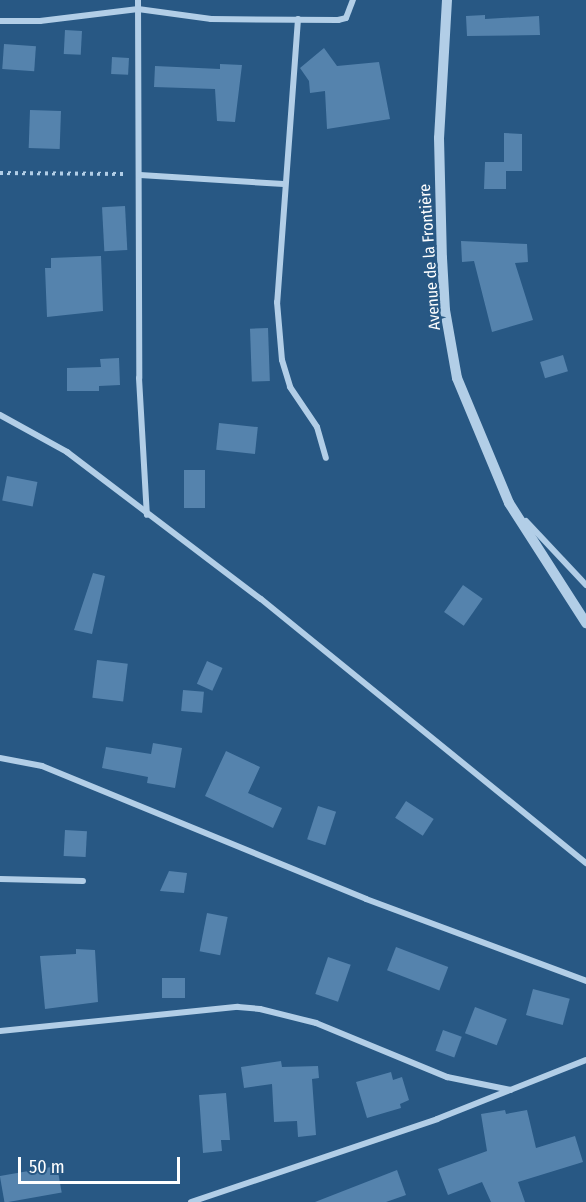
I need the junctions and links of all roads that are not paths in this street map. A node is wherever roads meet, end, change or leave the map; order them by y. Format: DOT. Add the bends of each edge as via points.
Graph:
graph roads {
  1 [pos="138,0"];
  2 [pos="353,0"];
  3 [pos="447,0"];
  4 [pos="138,9"];
  5 [pos="298,19"];
  6 [pos="0,21"];
  7 [pos="140,175"];
  8 [pos="284,184"];
  9 [pos="0,415"];
  10 [pos="326,458"];
  11 [pos="509,503"];
  12 [pos="147,515"];
  13 [pos="586,585"];
  14 [pos="586,622"];
  15 [pos="0,758"];
  16 [pos="586,863"];
  17 [pos="0,879"];
  18 [pos="83,881"];
  19 [pos="586,981"];
  20 [pos="0,1031"];
  21 [pos="586,1060"];
  22 [pos="511,1090"];
  23 [pos="191,1202"];
  1 -- 4 [label="street"];
  2 -- 5 [label="street" via="346,18"];
  3 -- 11 [label="street, Avenue de la Frontière" via="439,138 445,309 457,378"];
  4 -- 5 [label="street" via="211,19"];
  4 -- 6 [label="street" via="40,21"];
  4 -- 7 [label="street"];
  5 -- 8 [label="street"];
  7 -- 8 [label="street"];
  7 -- 12 [label="street" via="139,378"];
  8 -- 10 [label="street" via="277,302 282,360 290,387 317,427"];
  9 -- 12 [label="street" via="45,436"];
  11 -- 13 [label="street"];
  11 -- 14 [label="street, Avenue de la Frontière"];
  12 -- 16 [label="street" via="261,599"];
  15 -- 19 [label="street" via="42,766 366,899"];
  17 -- 18 [label="street"];
  20 -- 22 [label="street" via="238,1007 260,1009 316,1023 447,1077"];
  21 -- 22 [label="street"];
  22 -- 23 [label="street"];
}
